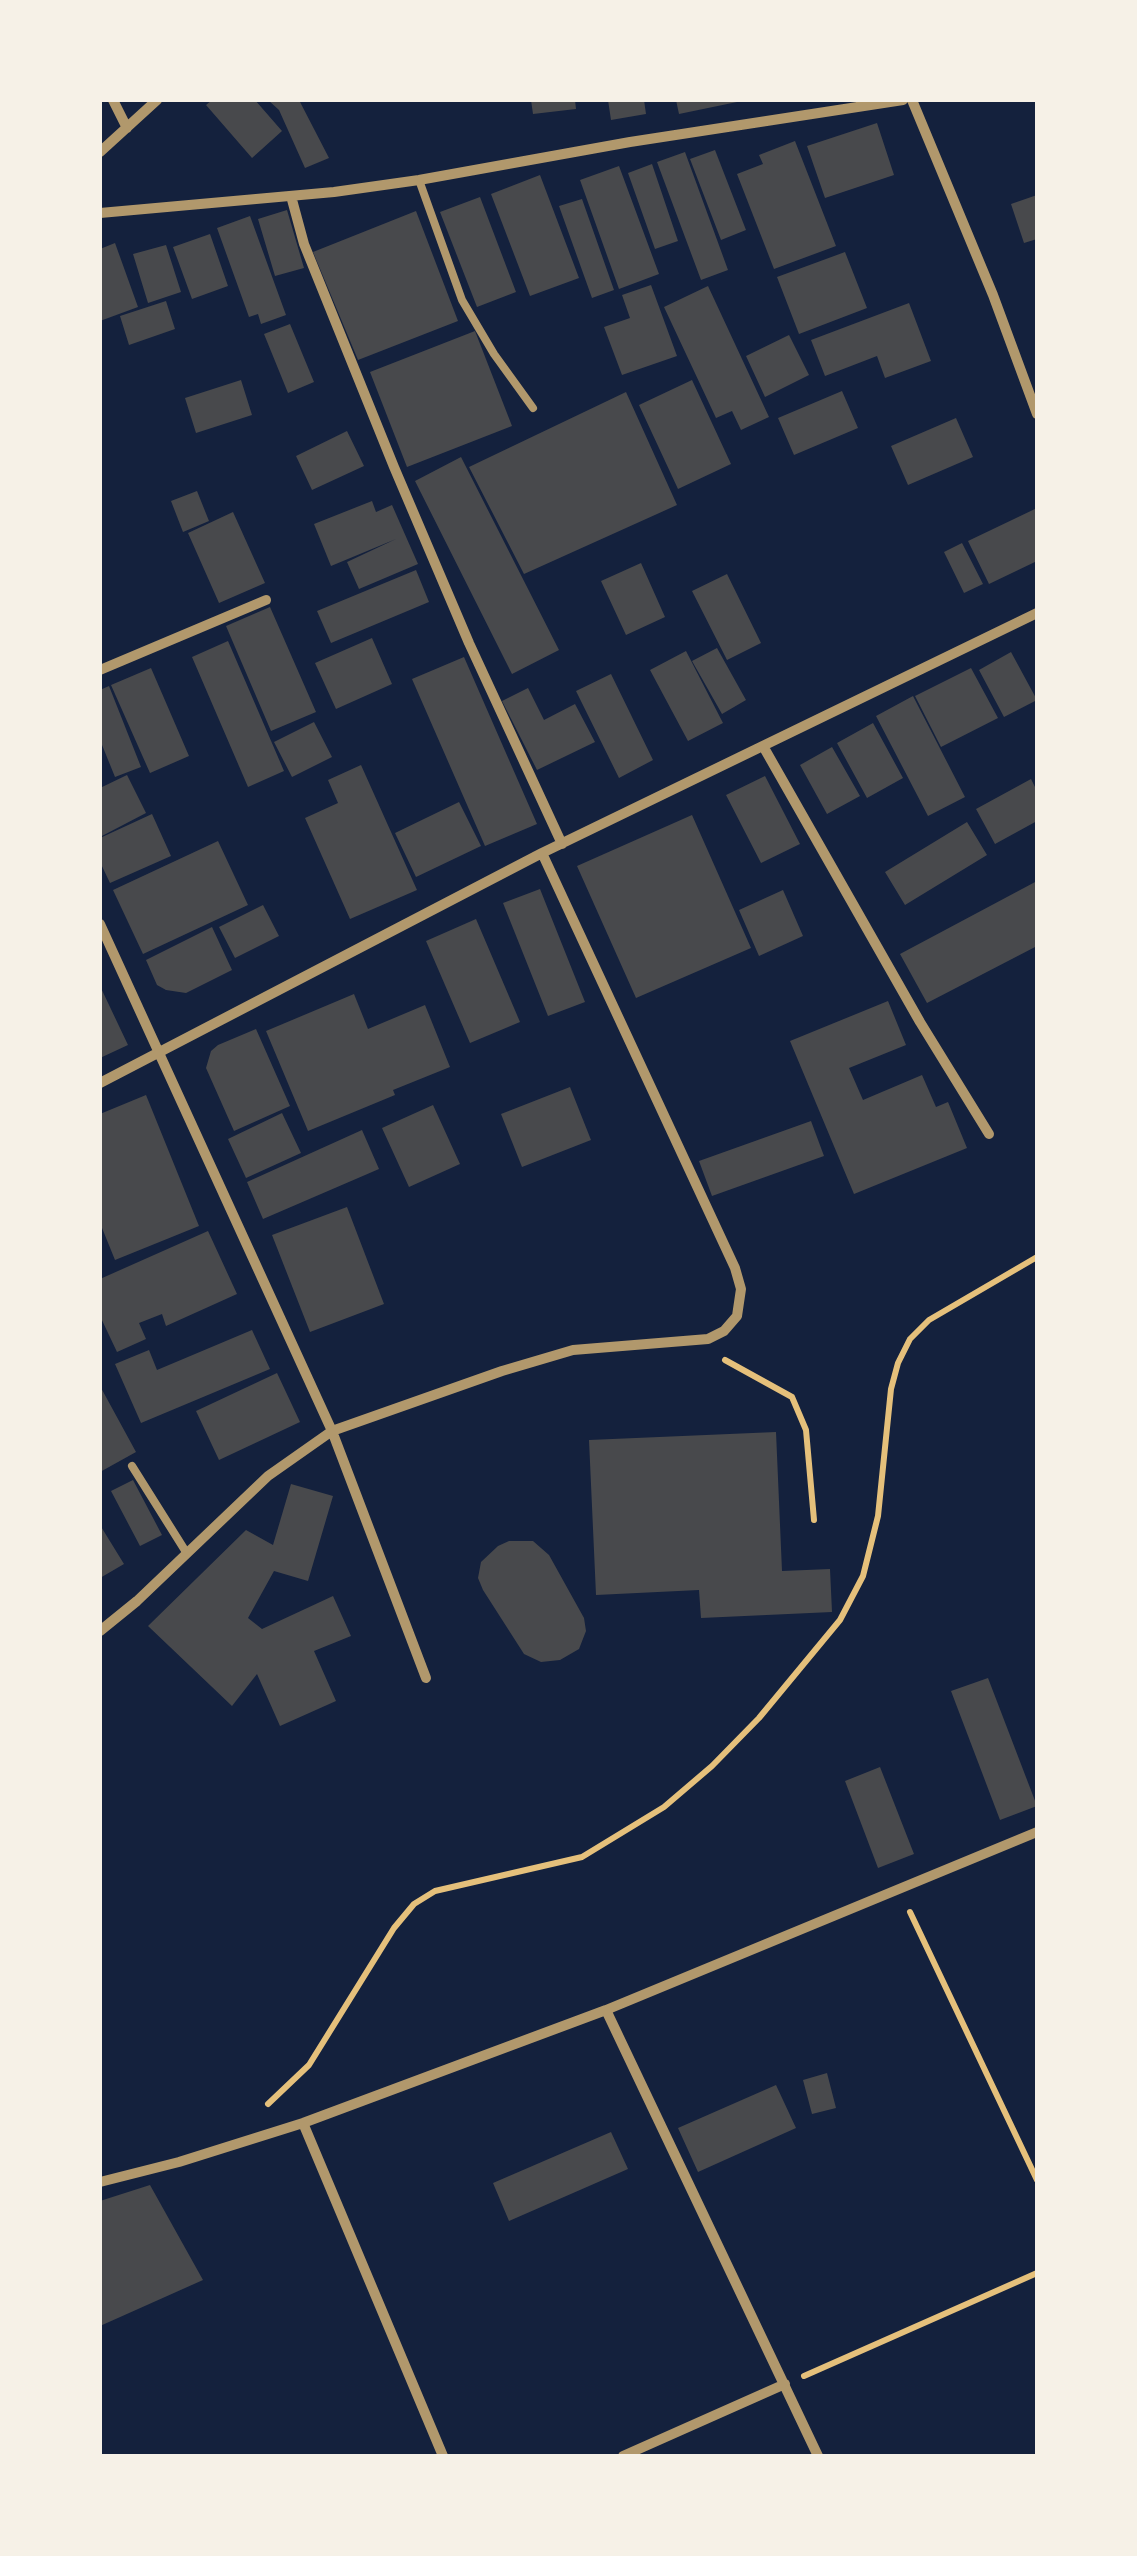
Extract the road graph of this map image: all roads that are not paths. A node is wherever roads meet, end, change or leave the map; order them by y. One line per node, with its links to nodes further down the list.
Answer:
1 (113, 100): 5 (street)
2 (157, 100): 5 (street)
3 (903, 100): 7 (street)
4 (912, 100): 11 (street)
5 (127, 128): 6 (street)
6 (100, 152)
7 (419, 180): 8 (street); 10 (lane)
8 (291, 196): 9 (street); 16 (street)
9 (100, 213)
10 (533, 408)
11 (1037, 414)
12 (266, 600): 14 (street)
13 (1037, 613): 15 (street)
14 (100, 670)
15 (764, 746): 16 (street); 21 (street)
16 (562, 844): 17 (street)
17 (542, 853): 19 (street); 22 (street)
18 (100, 924): 19 (street)
19 (159, 1052): 20 (street); 22 (street)
20 (100, 1083)
21 (989, 1134)
22 (332, 1432): 24 (street); 26 (street)
23 (132, 1466): 24 (lane)
24 (186, 1552): 25 (street)
25 (100, 1631)
26 (426, 1678)
27 (1037, 1832): 28 (street)
28 (606, 2010): 29 (street); 31 (street)
29 (304, 2123): 30 (street); 32 (street)
30 (100, 2182)
31 (785, 2384): 33 (street); 34 (street)
32 (443, 2456)
33 (624, 2456)
34 (818, 2456)

